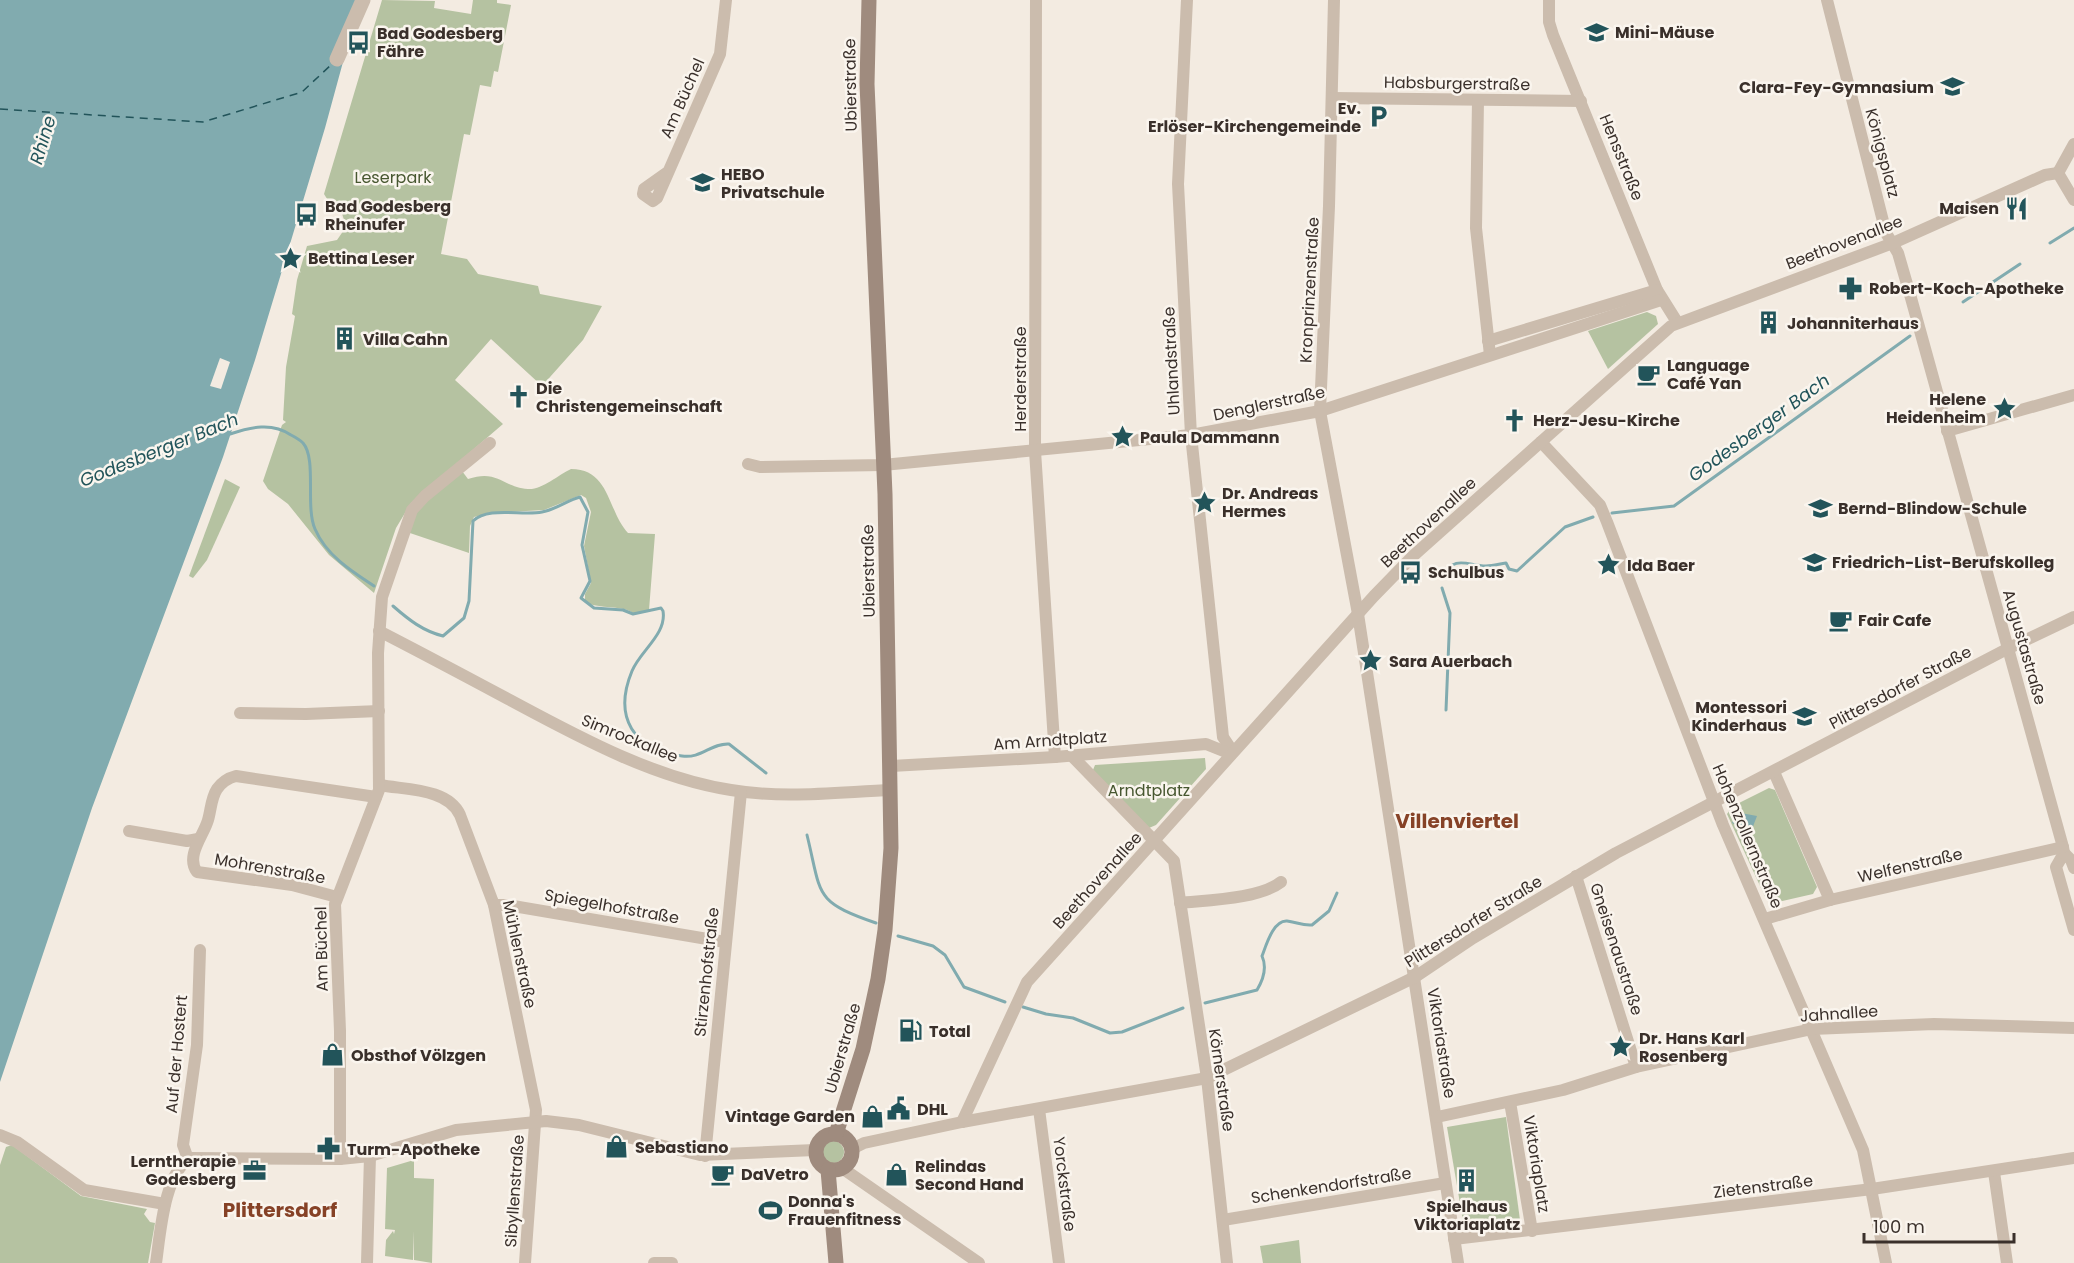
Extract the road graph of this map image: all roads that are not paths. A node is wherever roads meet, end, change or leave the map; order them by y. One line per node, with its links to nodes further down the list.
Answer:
1 (363, 0): 9 (street)
2 (726, 0): 14 (street, Am Büchel)
3 (868, 0): 33 (main road, Ubierstraße)
4 (1036, 0): 31 (street, Herderstraße)
5 (1187, 0): 28 (street, Uhlandstraße)
6 (1334, 0): 10 (street, Kronprinzenstraße)
7 (1549, 0): 12 (street, Hensstraße)
8 (1827, 0): 18 (street, Königsplatz)
9 (337, 59)
10 (1332, 98): 11 (street, Habsburgerstraße); 26 (street, Kronprinzenstraße)
11 (1478, 100): 12 (street, Habsburgerstraße); 23 (street)
12 (1581, 101): 19 (street, Hensstraße)
13 (2074, 144): 15 (street)
14 (668, 172)
15 (2058, 173): 16 (street); 18 (street, Beethovenallee)
16 (2070, 185): 17 (street)
17 (2074, 200)
18 (1893, 243): 21 (street, Beethovenallee); 27 (street, Augustastraße)
19 (1659, 295): 20 (street); 21 (street, Hensstraße); 22 (street, Denglerstraße)
20 (1567, 316): 22 (street); 23 (street)
21 (1677, 322): 29 (street, Beethovenallee)
22 (1572, 329): 24 (street, Denglerstraße)
23 (1488, 341): 24 (street)
24 (1490, 355): 26 (street, Denglerstraße)
25 (2074, 395): 27 (street)
26 (1320, 411): 28 (street, Denglerstraße); 34 (street, Kronprinzenstraße)
27 (1947, 431): 37 (street, Augustastraße)
28 (1191, 435): 31 (street, Denglerstraße); 40 (street, Uhlandstraße)
29 (1541, 442): 34 (street, Beethovenallee); 50 (street, Hohenzollernstraße)
30 (490, 443): 36 (street, Am Büchel)
31 (1035, 451): 33 (street, Denglerstraße); 44 (street, Herderstraße)
32 (748, 464): 33 (street, Denglerstraße)
33 (883, 465): 45 (main road, Ubierstraße)
34 (1358, 614): 42 (street, Beethovenallee); 66 (street, Viktoriastraße)
35 (2074, 617): 37 (street, Plittersdorfer Straße)
36 (379, 630): 38 (street, Am Büchel); 49 (street, Simrockallee)
37 (2007, 649): 46 (street, Plittersdorfer Straße); 54 (street, Augustastraße)
38 (379, 711): 39 (street); 48 (street, Am Büchel)
39 (240, 713)
40 (1223, 737): 41 (street); 42 (street, Uhlandstraße)
41 (1212, 745): 42 (street, Am Arndtplatz); 43 (street, Am Arndtplatz)
42 (1232, 753): 53 (street, Beethovenallee)
43 (1071, 755): 44 (street, Am Arndtplatz); 53 (street)
44 (1055, 757): 45 (street, Am Arndtplatz)
45 (891, 766): 47 (main road, Ubierstraße)
46 (1774, 772): 50 (street, Plittersdorfer Straße); 59 (street)
47 (891, 790): 49 (street, Simrockallee); 76 (main road, Ubierstraße)
48 (378, 791): 52 (street); 58 (street, Am Büchel); 61 (street, Mühlenstraße)
49 (741, 792): 64 (street, Stirzenhofstraße)
50 (1713, 801): 56 (street, Plittersdorfer Straße); 62 (street, Hohenzollernstraße)
51 (129, 831): 52 (street)
52 (198, 839): 58 (street, Mohrenstraße)
53 (1153, 842): 60 (street, Körnerstraße); 75 (street, Beethovenallee)
54 (2063, 850): 55 (street, Augustastraße); 59 (street, Welfenstraße); 63 (street, Augustastraße)
55 (2074, 868)
56 (1576, 876): 66 (street, Plittersdorfer Straße); 69 (street, Gneisenaustraße)
57 (1281, 882): 60 (street)
58 (337, 897): 84 (street, Am Büchel)
59 (1830, 900): 62 (street, Welfenstraße)
60 (1180, 903): 70 (street, Körnerstraße)
61 (494, 906): 64 (street, Spiegelhofstraße); 74 (street, Mühlenstraße)
62 (1765, 919): 68 (street, Hohenzollernstraße)
63 (2074, 930)
64 (725, 942): 81 (street, Stirzenhofstraße)
65 (200, 950): 83 (street, Auf der Hostert)
66 (1415, 977): 70 (street, Plittersdorfer Straße); 73 (street, Viktoriastraße)
67 (2074, 1028): 68 (street, Jahnallee)
68 (1812, 1029): 69 (street, Jahnallee); 88 (street, Hohenzollernstraße)
69 (1636, 1066): 71 (street, Jahnallee)
70 (1207, 1078): 72 (street, Plittersdorfer Straße); 90 (street, Körnerstraße)
71 (1510, 1102): 73 (street, Jahnallee); 91 (street, Viktoriaplatz)
72 (1039, 1109): 75 (street, Plittersdorfer Straße); 100 (street, Yorckstraße)
73 (1437, 1117): 87 (street, Viktoriastraße)
74 (535, 1121): 80 (street); 81 (street); 95 (street, Sibyllenstraße)
75 (962, 1122): 78 (street, Plittersdorfer Straße)
76 (836, 1134): 78 (main road); 79 (main road)
77 (0, 1135): 89 (street)
78 (852, 1149): 85 (main road)
79 (815, 1150): 81 (street); 85 (main road)
80 (370, 1155): 84 (street); 94 (street)
81 (705, 1155)
82 (2074, 1158): 86 (street, Zietenstraße)
83 (188, 1159): 84 (street); 89 (street)
84 (340, 1159)
85 (835, 1169): 98 (main road); 99 (street)
86 (1994, 1172): 88 (street, Zietenstraße); 104 (street)
87 (1445, 1183): 90 (street, Schenkendorfstraße); 92 (street, Viktoriastraße)
88 (1872, 1189): 91 (street, Zietenstraße); 103 (street, Hohenzollernstraße)
89 (165, 1204): 93 (street)
90 (1222, 1220): 101 (street, Körnerstraße)
91 (1532, 1231): 92 (street, Zietenstraße)
92 (1454, 1239): 102 (street, Viktoriastraße)
93 (156, 1263)
94 (367, 1263)
95 (525, 1263)
96 (654, 1263): 97 (street)
97 (672, 1263)
98 (836, 1263)
99 (979, 1263)
100 (1059, 1263)
101 (1227, 1263)
102 (1458, 1263)
103 (1886, 1263)
104 (2007, 1263)

